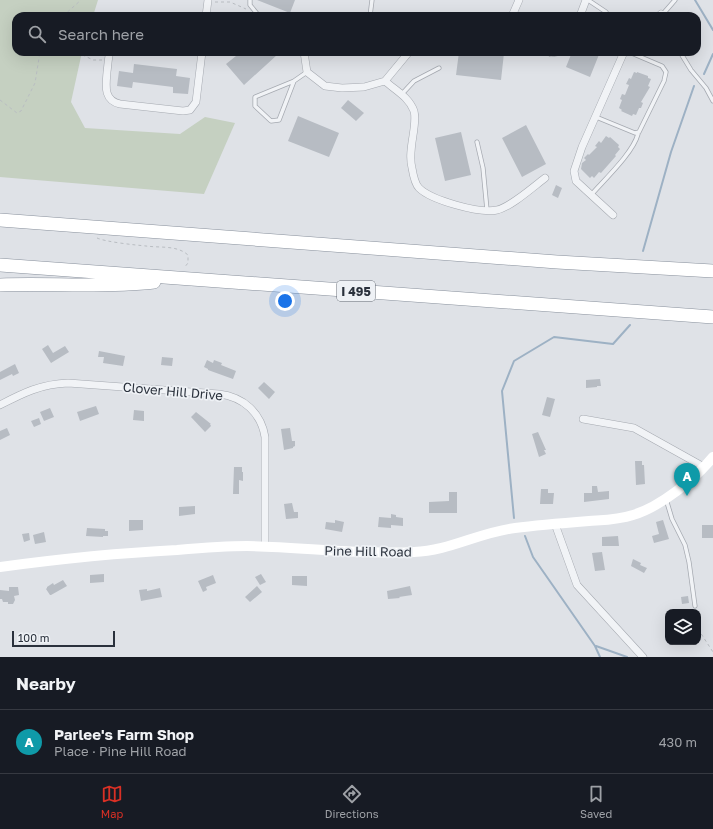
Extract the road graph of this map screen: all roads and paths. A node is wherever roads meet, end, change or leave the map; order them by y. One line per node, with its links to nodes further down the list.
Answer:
1 (81, 0): 8 (path)
2 (250, 0): 11 (lane)
3 (372, 0): 12 (lane)
4 (519, 0): 13 (street)
5 (587, 0): 14 (street); 15 (lane)
6 (675, 0): 16 (lane)
7 (208, 1): 9 (street); 10 (path)
8 (68, 12)
9 (207, 12)
10 (252, 12)
11 (256, 12)
12 (370, 12)
13 (514, 12)
14 (582, 12)
15 (606, 12)
16 (664, 12)
17 (39, 56): 32 (path)
18 (85, 56): 26 (path)
19 (109, 56): 26 (street)
20 (202, 56): 26 (street)
21 (304, 56): 28 (street)
22 (406, 56): 30 (street)
23 (622, 56): 34 (street)
24 (638, 56): 35 (lane)
25 (682, 56): 33 (lane)
26 (108, 60)
27 (439, 68): 31 (lane)
28 (307, 72): 29 (lane); 30 (street)
29 (294, 81): 29 (lane)
30 (385, 81): 31 (street)
31 (402, 95): 39 (street)
32 (0, 100)
33 (713, 101)
34 (596, 117): 35 (lane); 38 (street)
35 (638, 134): 38 (lane)
36 (476, 142): 39 (lane)
37 (545, 178): 39 (street)
38 (591, 195): 41 (street)
39 (487, 210)
40 (0, 211): 43 (highway)
41 (613, 215)
42 (0, 220): 43 (highway)
43 (152, 231): 46 (highway)
44 (92, 236): 47 (path)
45 (0, 265): 47 (highway, I 495)
46 (713, 272)
47 (170, 277): 48 (highway, I 495)
48 (190, 278): 49 (highway); 50 (highway, I 495)
49 (0, 285)
50 (713, 317)
51 (0, 405): 57 (street, Clover Hill Drive)
52 (583, 419): 54 (street)
53 (713, 457): 54 (street, Pine Hill Road)
54 (704, 467): 55 (street, Pine Hill Road)
55 (666, 498): 56 (street, Pine Hill Road); 59 (lane)
56 (555, 524): 57 (street, Pine Hill Road); 62 (street)
57 (265, 547): 58 (street, Pine Hill Road)
58 (0, 566)
59 (695, 606)
60 (701, 633): 61 (path)
61 (713, 652)
62 (643, 657)

